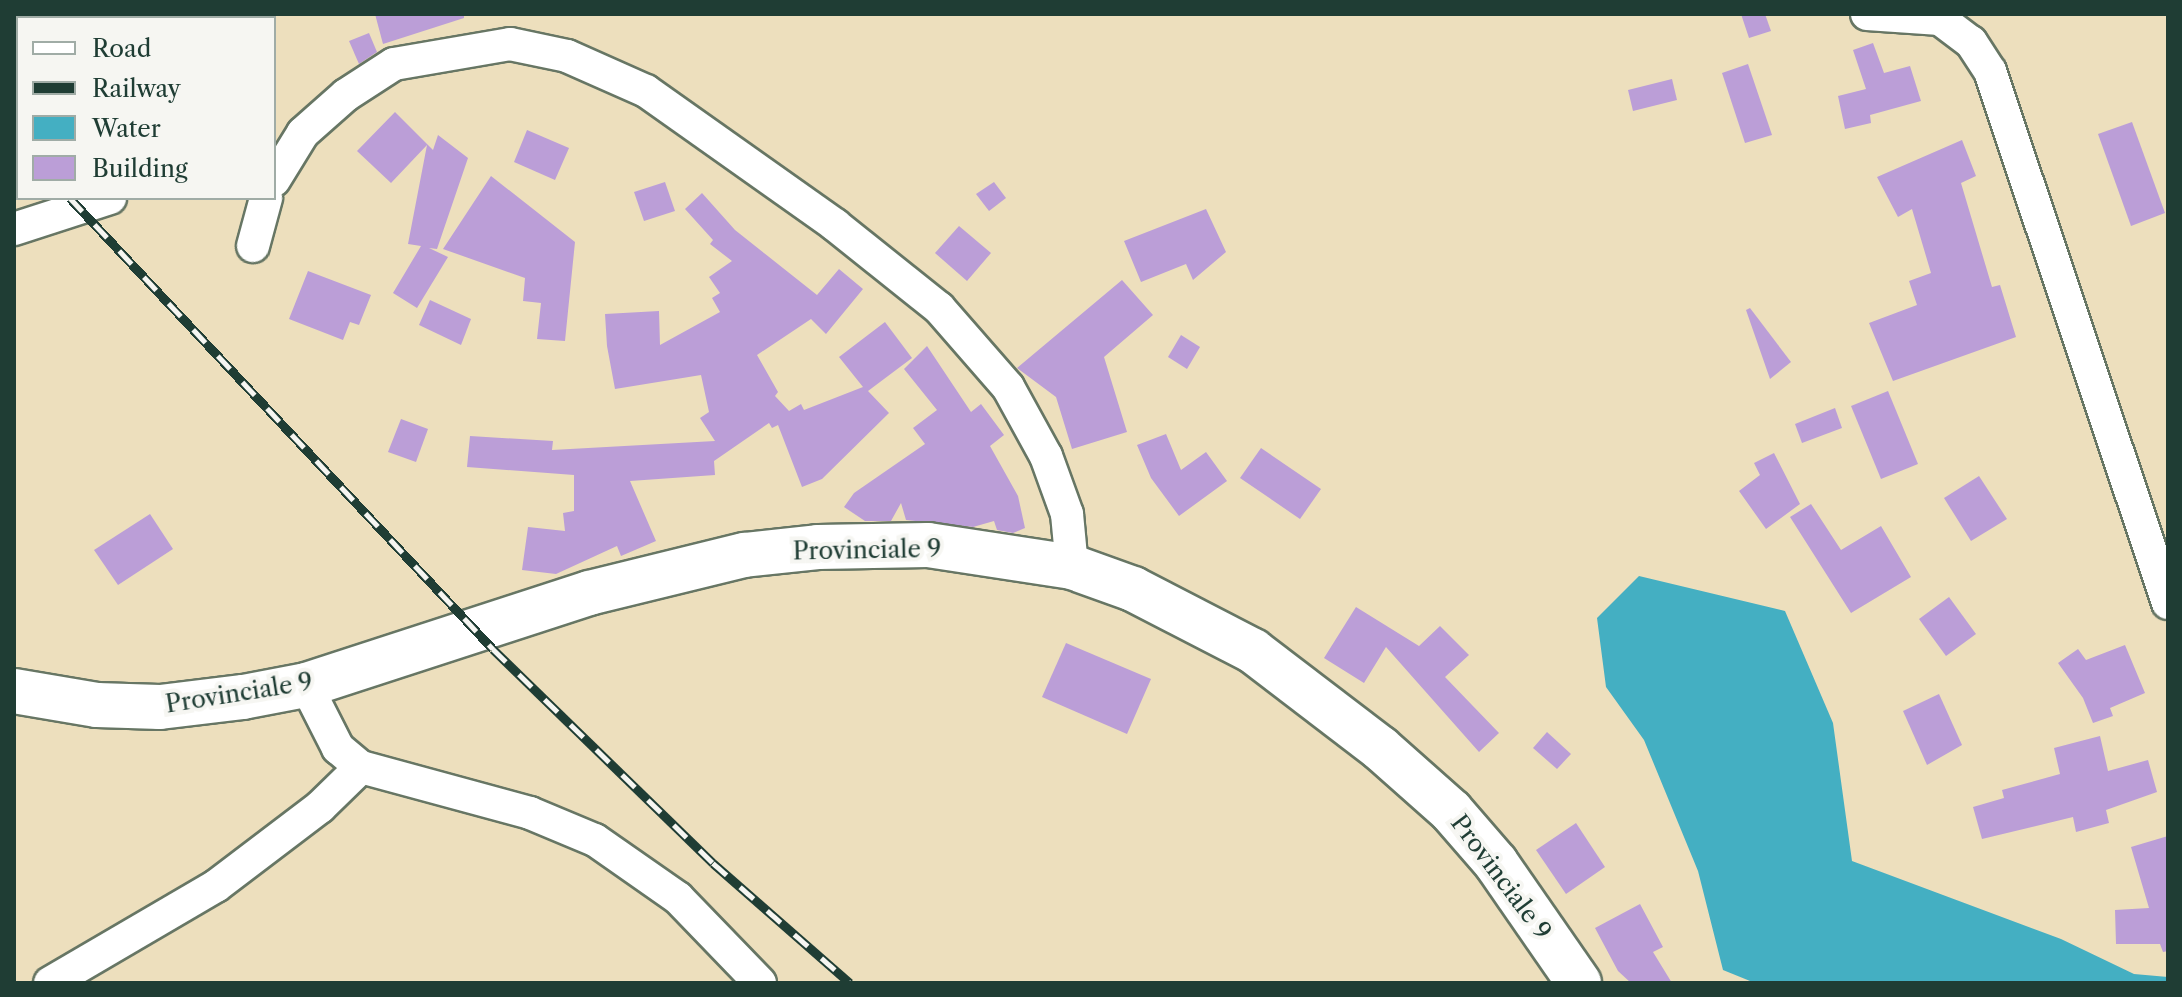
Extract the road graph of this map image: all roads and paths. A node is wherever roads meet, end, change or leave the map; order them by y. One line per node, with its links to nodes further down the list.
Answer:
1 (1867, 14): 9 (street)
2 (289, 138): 3 (street); 8 (street)
3 (276, 174)
4 (104, 200): 6 (street)
5 (265, 200): 7 (street)
6 (14, 229)
7 (253, 246)
8 (1072, 567): 10 (main road, Provinciale 9); 15 (main road, Provinciale 9)
9 (2168, 603)
10 (306, 685): 11 (main road, Provinciale 9); 12 (street)
11 (14, 691)
12 (361, 767): 13 (street); 14 (street)
13 (50, 983)
14 (760, 983)
15 (1579, 983)

